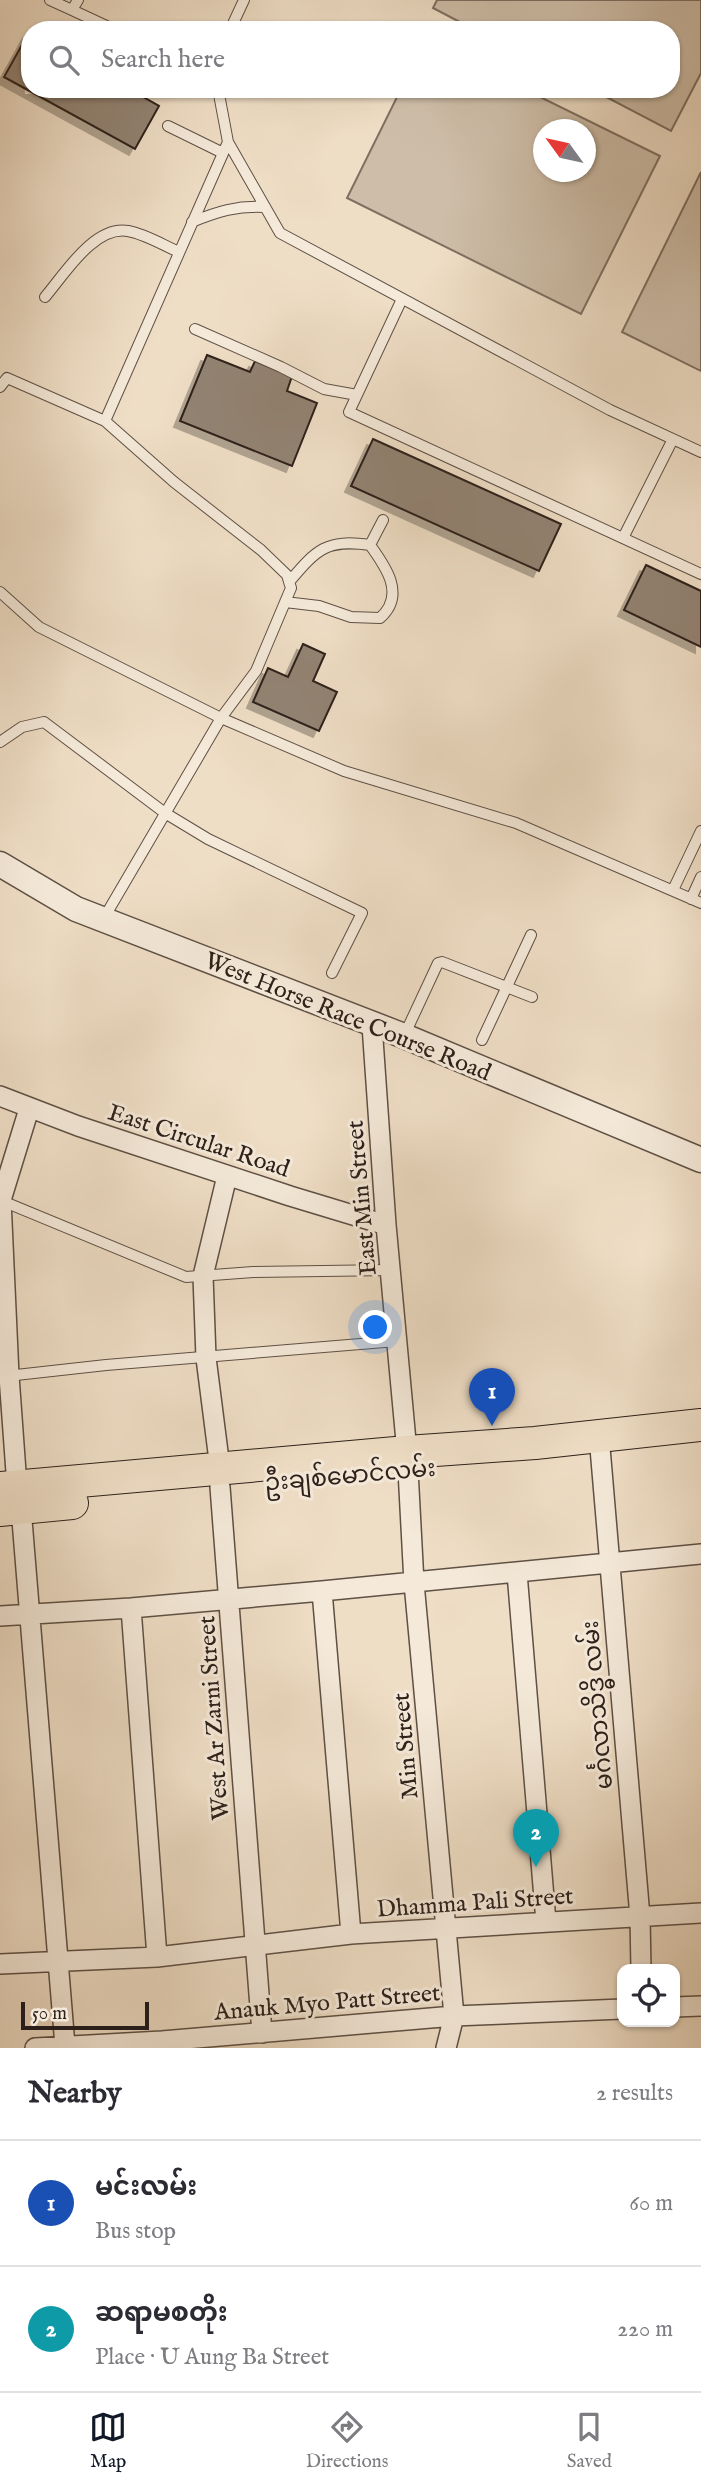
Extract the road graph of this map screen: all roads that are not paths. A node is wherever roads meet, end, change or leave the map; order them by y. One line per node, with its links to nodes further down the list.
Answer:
1 (50, 0): 4 (lane)
2 (78, 0): 4 (lane)
3 (244, 0): 6 (lane)
4 (72, 10): 5 (lane)
5 (96, 21)
6 (234, 21)
7 (220, 98): 9 (lane)
8 (168, 126): 10 (lane)
9 (228, 142): 10 (lane); 11 (lane)
10 (223, 153): 12 (lane)
11 (265, 207): 12 (lane); 15 (lane)
12 (192, 222): 13 (lane)
13 (179, 252): 14 (lane); 20 (lane)
14 (45, 297)
15 (402, 299): 19 (lane); 21 (lane)
16 (195, 329): 19 (lane)
17 (3, 376): 18 (lane); 20 (lane)
18 (0, 387)
19 (357, 395): 24 (lane)
20 (105, 421): 27 (lane)
21 (673, 439): 22 (lane); 24 (lane)
22 (701, 452)
23 (383, 520): 25 (lane)
24 (623, 538): 26 (lane)
25 (370, 545): 27 (lane); 29 (lane)
26 (701, 574)
27 (289, 582): 29 (lane)
28 (0, 593): 30 (lane)
29 (285, 602): 30 (lane)
30 (222, 718): 32 (lane); 36 (lane)
31 (0, 743): 32 (lane)
32 (165, 813): 38 (lane); 40 (lane)
33 (701, 831): 36 (lane)
34 (0, 864): 38 (street, West Horse Race Course Road)
35 (701, 877): 37 (lane)
36 (673, 890): 37 (lane)
37 (696, 901)
38 (103, 918): 43 (street, West Horse Race Course Road)
39 (531, 935): 41 (lane)
40 (332, 973)
41 (507, 986): 42 (lane); 44 (lane); 45 (lane)
42 (532, 997)
43 (372, 1025): 44 (street, West Horse Race Course Road); 51 (street, East Min Street)
44 (404, 1036): 48 (street, West Horse Race Course Road)
45 (482, 1040)
46 (0, 1096): 47 (street, East Circular Road)
47 (29, 1109): 49 (street, East Circular Road); 50 (street)
48 (701, 1160)
49 (228, 1176): 51 (street, East Circular Road); 53 (street, West Ar Zarni Street)
50 (0, 1200): 53 (lane); 56 (street)
51 (386, 1225): 52 (street, East Min Street)
52 (391, 1270): 53 (lane); 54 (street, East Min Street)
53 (203, 1276): 55 (street, West Ar Zarni Street)
54 (397, 1340): 55 (lane); 60 (street, East Min Street)
55 (206, 1357): 56 (lane); 61 (street, West Ar Zarni Street)
56 (4, 1376): 62 (street)
57 (701, 1425): 58 (main road)
58 (600, 1445): 59 (main road, ဦးချစ်မောင်လမ်း); 60 (main road, ဦးချစ်မောင်လမ်း); 64 (street, မင်္ဂလာသိဒ္ဓိ လမ်း)
59 (701, 1446)
60 (408, 1461): 61 (main road, ဦးချစ်မောင်လမ်း); 66 (street, Min Street)
61 (220, 1477): 62 (main road, ဦးချစ်မောင်လမ်း); 68 (street, West Ar Zarni Street)
62 (9, 1498): 70 (street)
63 (701, 1554): 64 (street)
64 (610, 1564): 65 (street); 73 (street, မင်္ဂလာသိဒ္ဓိ လမ်း)
65 (517, 1573): 66 (street); 74 (street)
66 (414, 1583): 67 (street); 75 (street, Min Street)
67 (322, 1591): 68 (street); 76 (street)
68 (229, 1599): 69 (street); 77 (street, West Ar Zarni Street)
69 (131, 1608): 70 (street); 78 (street)
70 (28, 1614): 71 (street); 79 (street)
71 (0, 1616)
72 (701, 1913): 73 (street, Dhamma Pali Street)
73 (640, 1916): 74 (street, Dhamma Pali Street); 81 (street, မင်္ဂလာသိဒ္ဓိ လမ်း)
74 (546, 1922): 75 (street, Dhamma Pali Street)
75 (447, 1927): 76 (street, Dhamma Pali Street); 85 (street, Min Street)
76 (351, 1934): 77 (street, Dhamma Pali Street)
77 (253, 1945): 78 (street, Dhamma Pali Street); 86 (street, West Ar Zarni Street)
78 (157, 1957): 79 (street, Dhamma Pali Street)
79 (59, 1963): 80 (street, Dhamma Pali Street); 88 (street)
80 (0, 1964)
81 (641, 1964)
82 (701, 2006): 83 (street)
83 (680, 2007)
84 (617, 2009): 85 (street, Anauk Myo Patt Street)
85 (454, 2016): 86 (street, Anauk Myo Patt Street); 90 (street, Min Street)
86 (261, 2033): 87 (street, Anauk Myo Patt Street)
87 (161, 2044): 88 (street, Anauk Myo Patt Street)
88 (65, 2046): 89 (street, Anauk Myo Patt Street)
89 (35, 2048)
90 (446, 2048)

